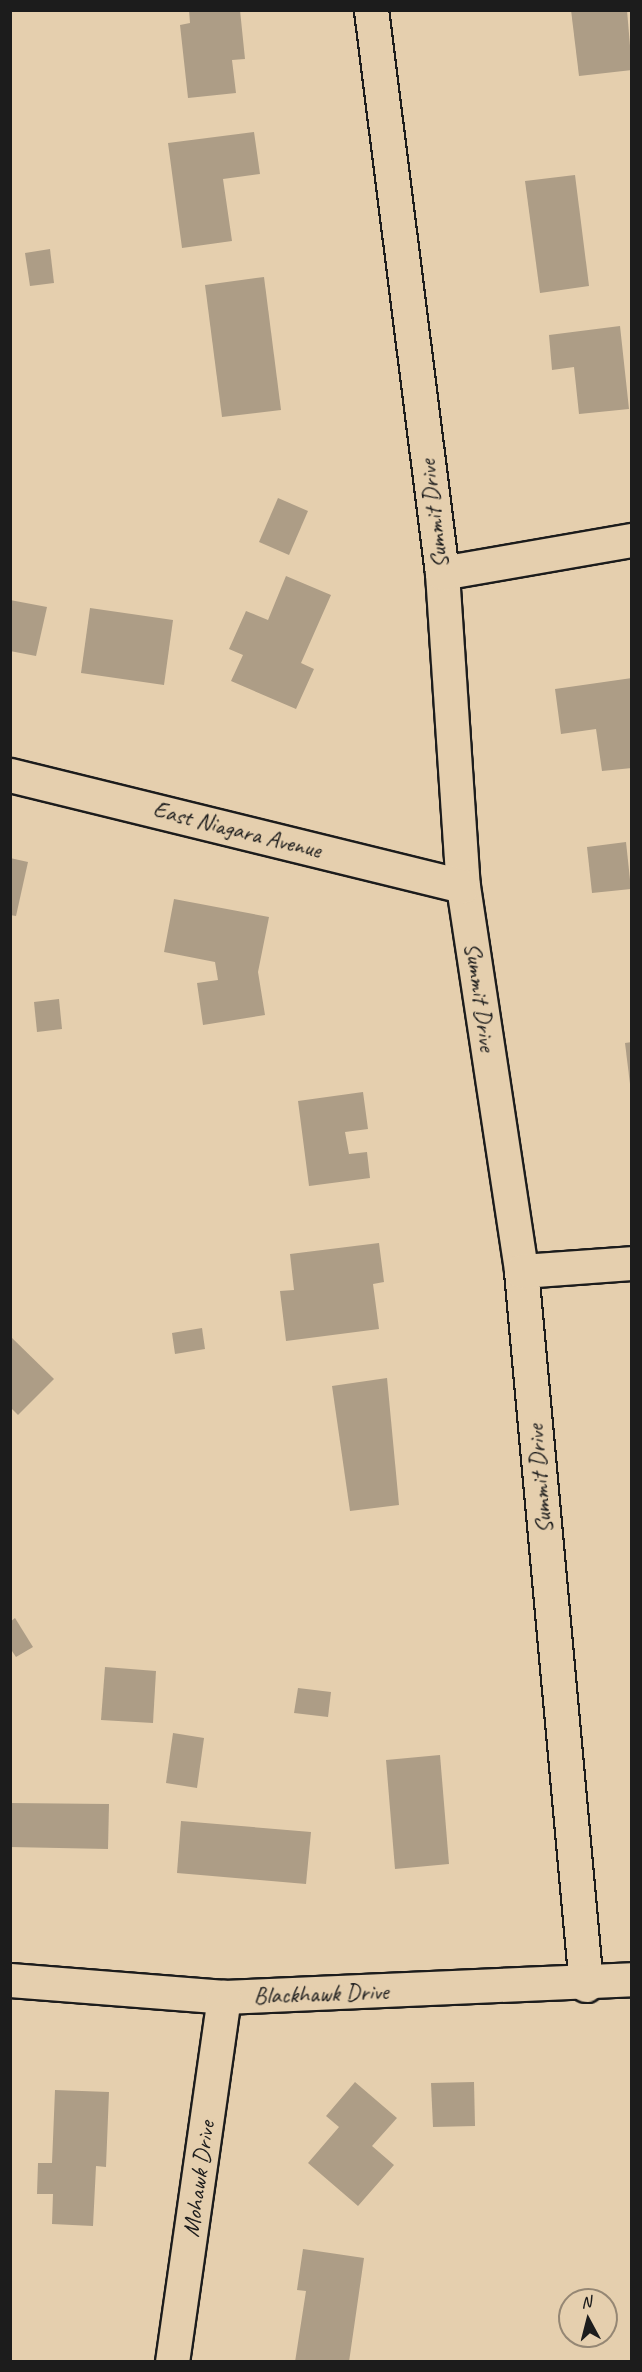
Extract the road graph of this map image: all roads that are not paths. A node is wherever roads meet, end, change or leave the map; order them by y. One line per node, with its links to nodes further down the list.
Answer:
1 (371, 10): 3 (street, Summit Drive)
2 (632, 540): 3 (street)
3 (442, 573): 5 (street, Summit Drive)
4 (10, 775): 5 (street, East Niagara Avenue)
5 (464, 886): 7 (street, Summit Drive)
6 (632, 1263): 7 (street)
7 (521, 1271): 10 (street, Summit Drive)
8 (632, 1979): 10 (street, Blackhawk Drive)
9 (10, 1980): 11 (street, Blackhawk Drive)
10 (586, 1984): 11 (street, Blackhawk Drive)
11 (224, 1997): 12 (street, Mohawk Drive)
12 (172, 2361)

